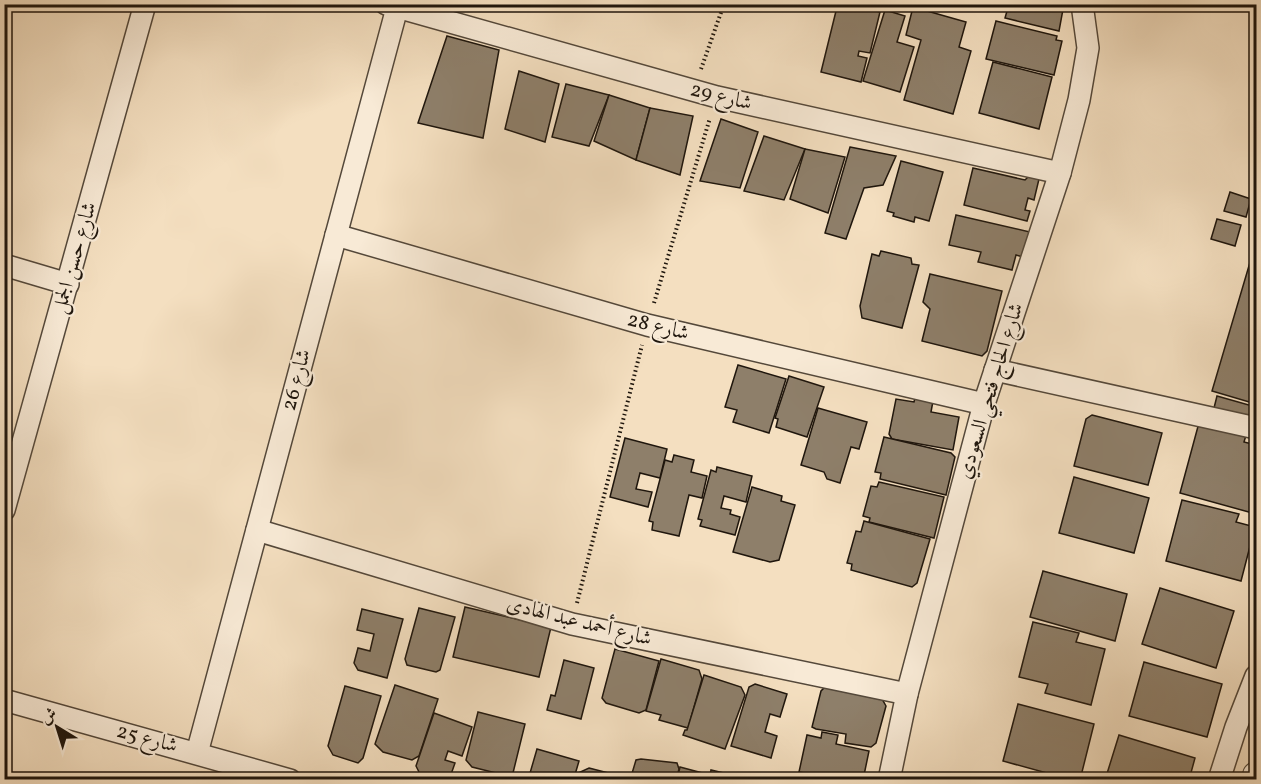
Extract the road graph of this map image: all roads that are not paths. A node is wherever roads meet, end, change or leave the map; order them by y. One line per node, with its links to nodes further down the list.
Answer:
1 (145, 4): 7 (street, شارع حسن الجمل)
2 (1082, 4): 4 (street, شارع الحاج فتحي السعودي)
3 (392, 6): 4 (street, شارع 29); 5 (street, شارع 26)
4 (1060, 173): 8 (street, شارع الحاج فتحي السعودي)
5 (336, 235): 9 (street, شارع 28); 12 (street, شارع 26)
6 (4, 265): 7 (street)
7 (68, 284): 11 (street, شارع حسن الجمل)
8 (995, 370): 9 (street, شارع الحاج فتحي السعودي); 10 (street)
9 (984, 404): 14 (street, شارع الحاج فتحي السعودي)
10 (1257, 428)
11 (6, 502)
12 (257, 530): 14 (street, شارع أحمد عبد الهادى); 16 (street, شارع 26)
13 (1257, 676): 20 (street)
14 (907, 694): 19 (street, شارع الحاج فتحي السعودي)
15 (4, 700): 16 (street, شارع 25)
16 (197, 753): 18 (street, شارع 25)
17 (1257, 775): 21 (street)
18 (290, 780)
19 (889, 780)
20 (1219, 780)
21 (1255, 780)

